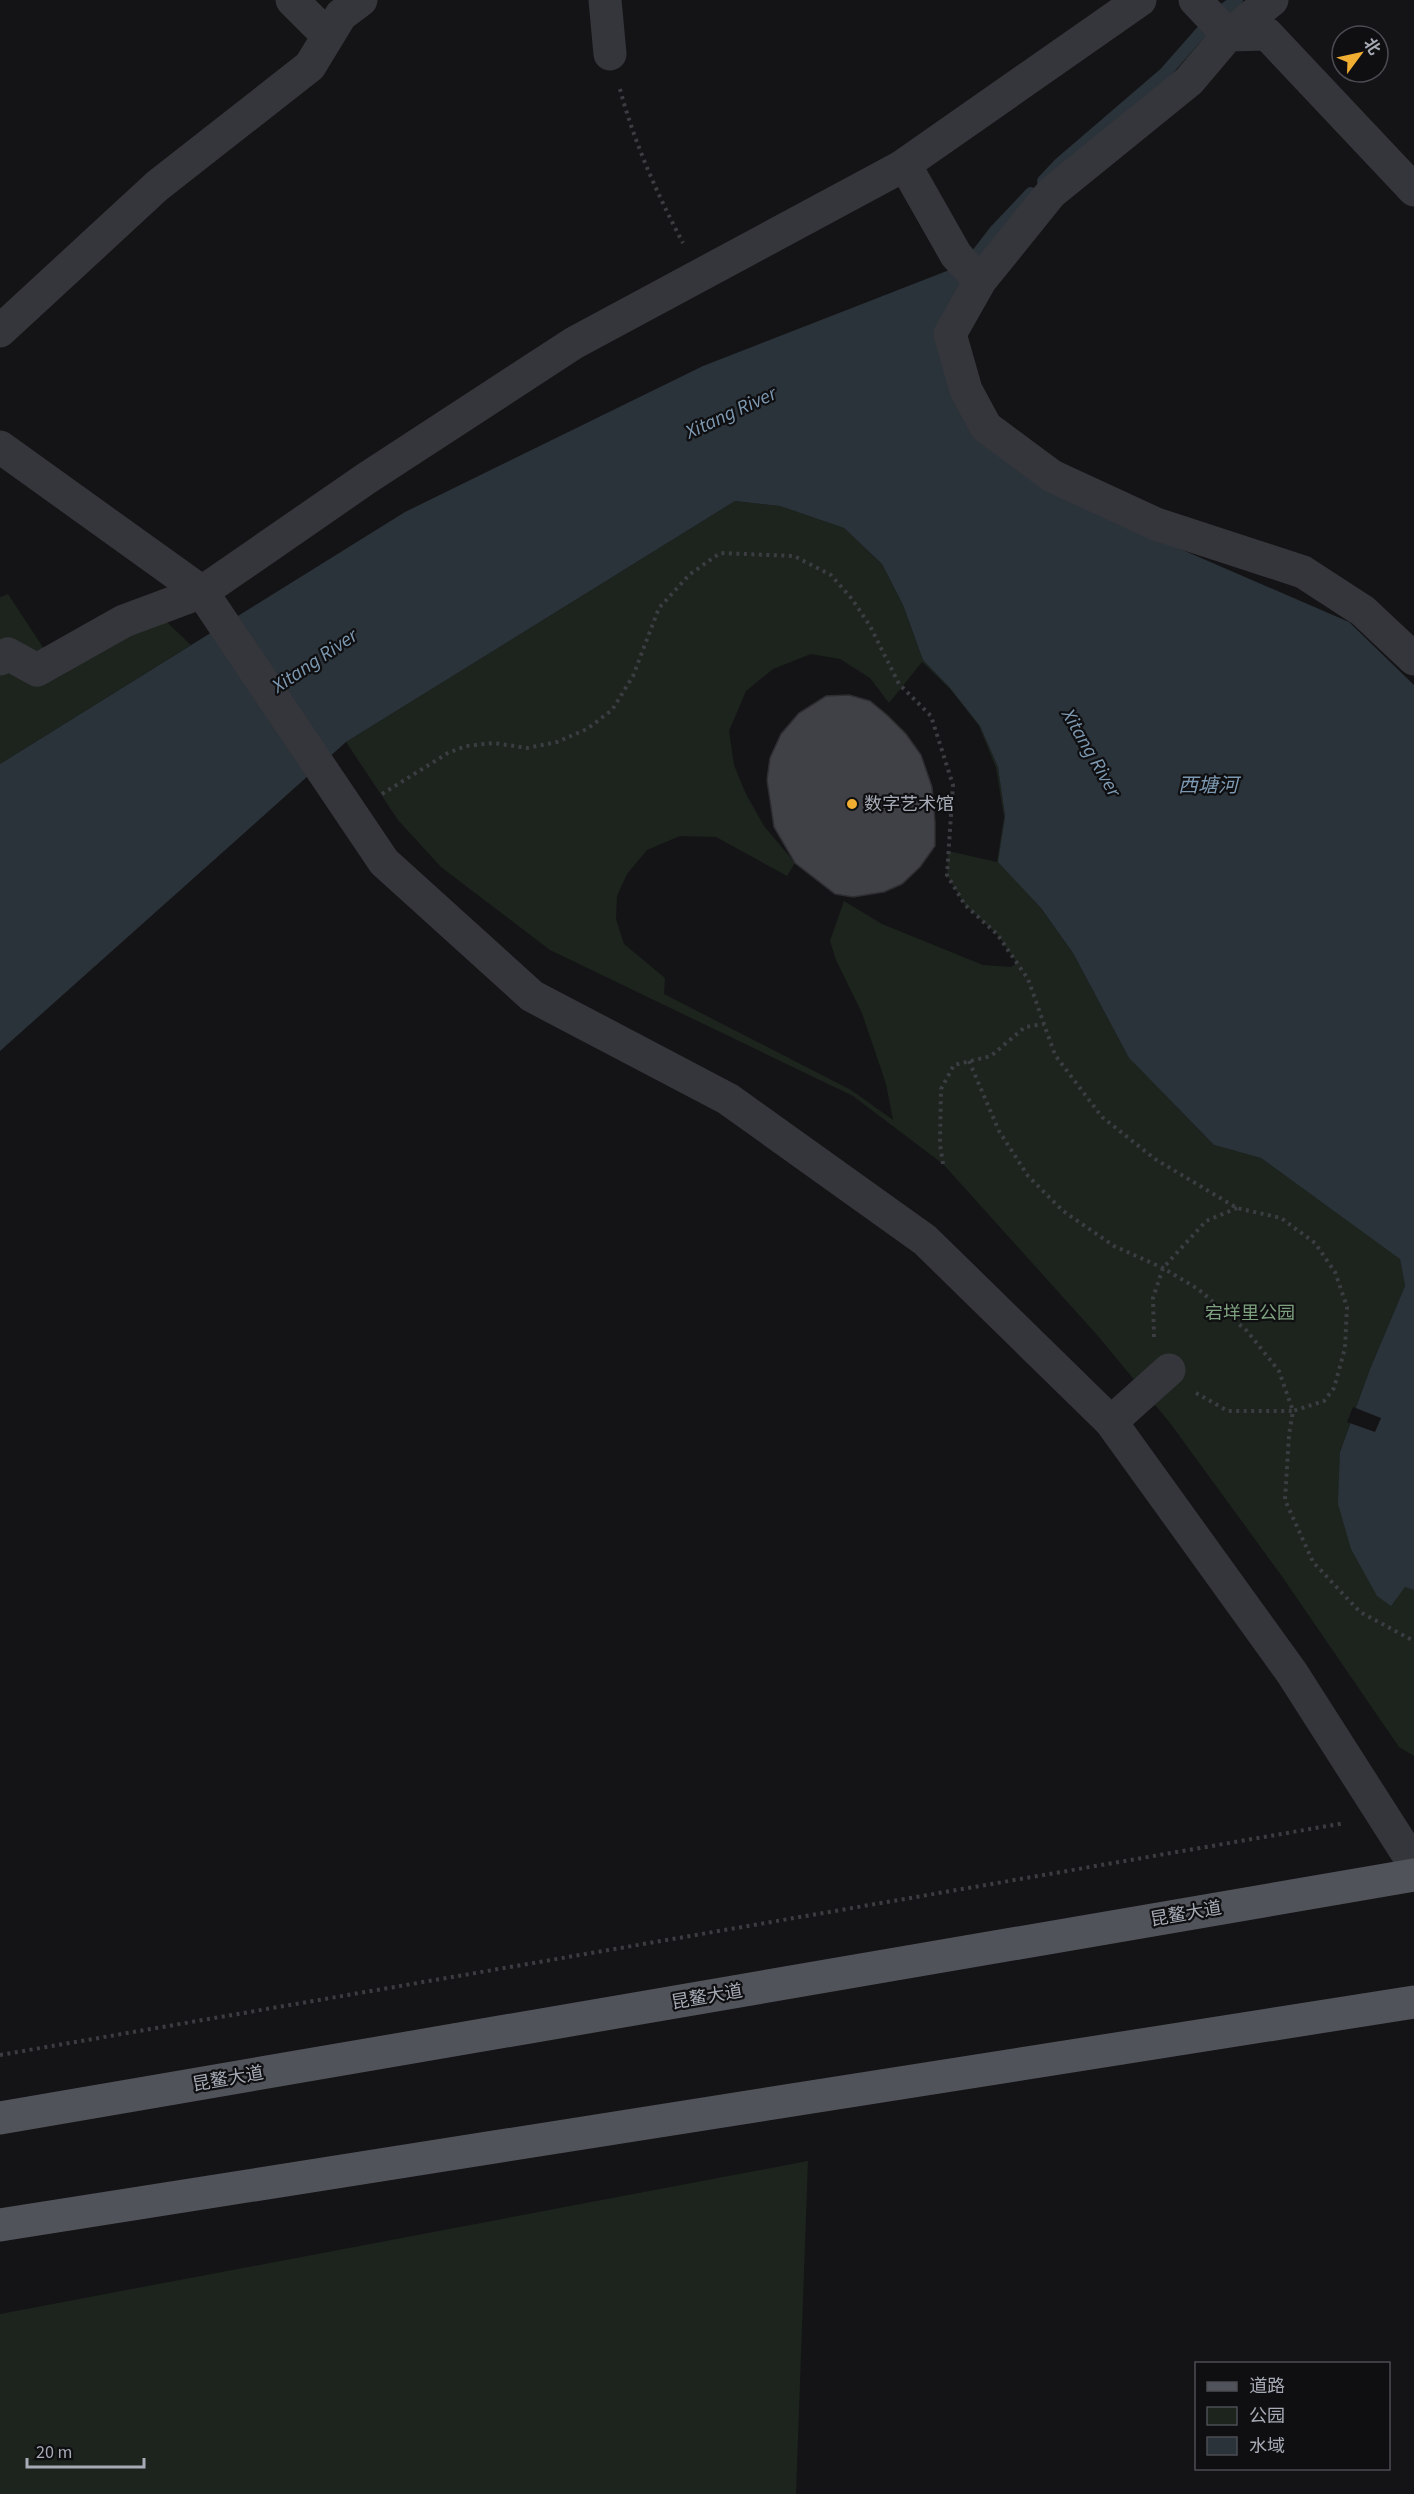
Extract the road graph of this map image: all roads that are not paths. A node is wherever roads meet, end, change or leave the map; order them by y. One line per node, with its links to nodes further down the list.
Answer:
1 (292, 0): 8 (street)
2 (361, 0): 8 (street)
3 (605, 0): 9 (street)
4 (1140, 0): 10 (street)
5 (1272, 0): 7 (street)
6 (1198, 4): 7 (street)
7 (1228, 35): 11 (street); 12 (street)
8 (328, 36): 13 (street)
9 (610, 54)
10 (905, 165): 12 (street); 15 (street)
11 (1414, 190)
12 (980, 281): 17 (street)
13 (0, 331)
14 (0, 447): 15 (street)
15 (202, 592): 16 (street); 19 (street)
16 (0, 659)
17 (1414, 659)
18 (1169, 1370): 19 (street)
19 (1111, 1422): 20 (street)
20 (1414, 1864)
21 (1414, 1875): 23 (main road, 昆鳌大道)
22 (1414, 2002): 24 (main road)
23 (0, 2118)
24 (0, 2225)

